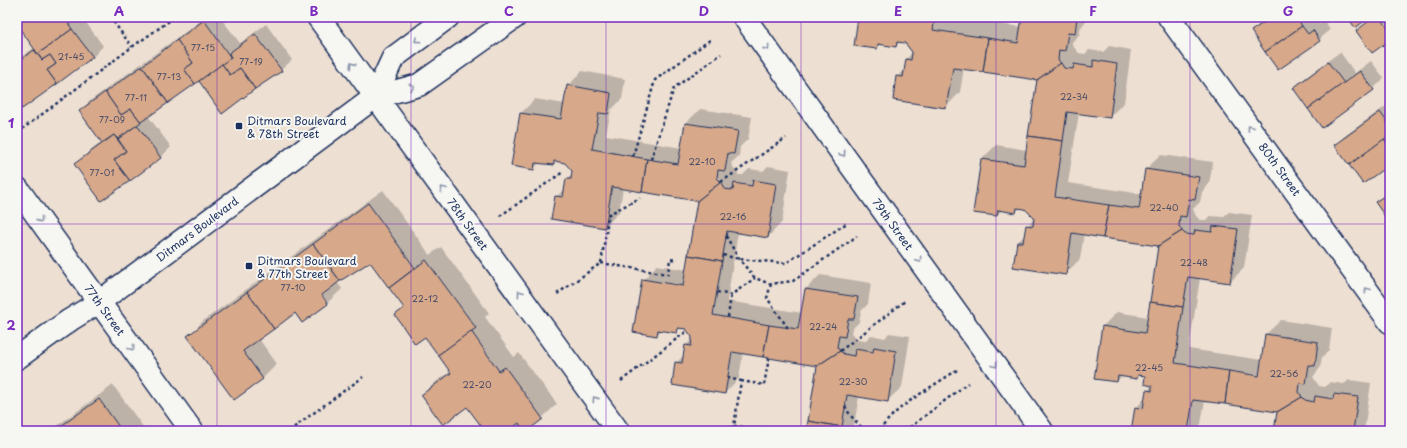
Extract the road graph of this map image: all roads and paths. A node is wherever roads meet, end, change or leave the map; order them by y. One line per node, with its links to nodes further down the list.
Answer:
1 (110, 17): 9 (path)
2 (175, 17): 9 (path)
3 (318, 17): 11 (street, 78th Street, one-way to 3)
4 (448, 17): 11 (street, Ditmars Boulevard, one-way to 11)
5 (515, 17): 11 (street, Ditmars Boulevard, one-way to 5)
6 (744, 17): 58 (street, 79th Street, one-way to 58)
7 (1169, 17): 36 (street, 80th Street, one-way to 7)
8 (710, 40): 14 (path)
9 (132, 47): 12 (path)
10 (722, 54): 15 (path)
11 (375, 97): 34 (street, Ditmars Boulevard); 52 (street, 78th Street, one-way to 11)
12 (17, 134)
13 (786, 138): 17 (path)
14 (633, 156)
15 (651, 159)
16 (563, 172): 20 (path)
17 (721, 182)
18 (17, 188): 34 (street, 77th Street, one-way to 34)
19 (640, 198): 27 (path)
20 (500, 216)
21 (847, 223): 25 (path)
22 (726, 236): 25 (path)
23 (857, 236): 29 (path)
24 (722, 255): 25 (path)
25 (739, 259): 28 (path)
26 (677, 260): 27 (path)
27 (601, 263): 31 (path)
28 (755, 278): 29 (path); 32 (path)
29 (771, 283): 37 (path)
30 (717, 292): 32 (path)
31 (557, 294)
32 (731, 294): 35 (path)
33 (905, 301): 39 (path)
34 (99, 302): 40 (street, Ditmars Boulevard); 50 (street, 77th Street, one-way to 50)
35 (728, 317)
36 (1390, 322)
37 (788, 328)
38 (687, 331): 45 (path)
39 (840, 351)
40 (17, 358)
41 (769, 358): 46 (path)
42 (957, 370): 56 (path)
43 (363, 377): 51 (path)
44 (728, 378): 46 (path)
45 (621, 381)
46 (741, 381): 49 (path)
47 (968, 383): 57 (path)
48 (845, 406): 55 (path)
49 (734, 426): 53 (path); 54 (path)
50 (192, 431)
51 (289, 431)
52 (618, 431)
53 (726, 431)
54 (776, 431)
55 (866, 431)
56 (880, 431)
57 (905, 431)
58 (1042, 431)

